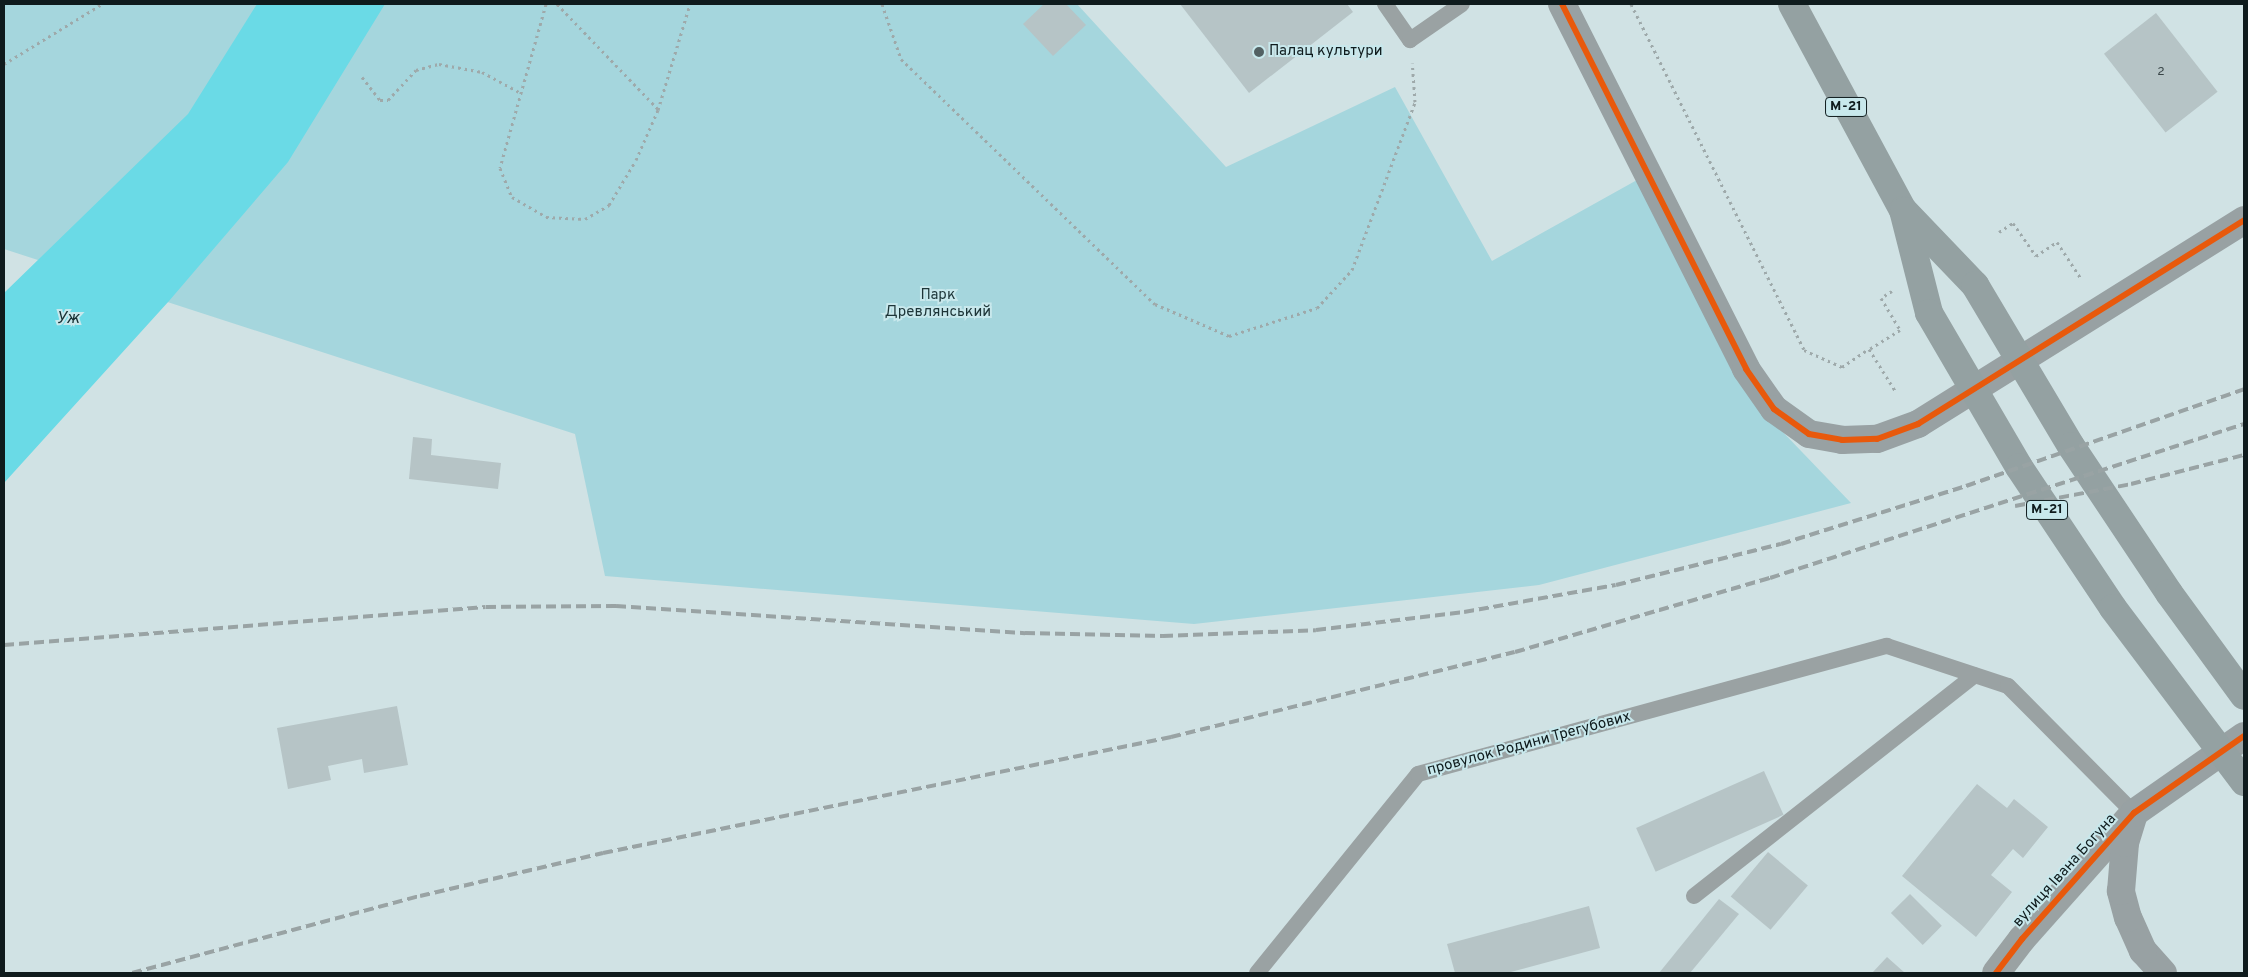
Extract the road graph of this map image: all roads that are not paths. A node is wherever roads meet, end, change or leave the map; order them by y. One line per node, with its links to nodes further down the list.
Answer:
1 (1385, 4): 2 (lane)
2 (1462, 4)
3 (1562, 4): 6 (street)
4 (1792, 4): 5 (highway, М-21)
5 (1903, 210): 8 (highway, М-21); 10 (highway, М-21)
6 (2244, 220)
7 (1975, 675): 11 (lane); 12 (lane); 13 (lane, провулок Родини Трегубових)
8 (2244, 696)
9 (2244, 736): 11 (street, вулиця Івана Богуна)
10 (2244, 782)
11 (2134, 813): 14 (street, вулиця Івана Богуна); 15 (street)
12 (1694, 896)
13 (1256, 973)
14 (1996, 973)
15 (2163, 973)

